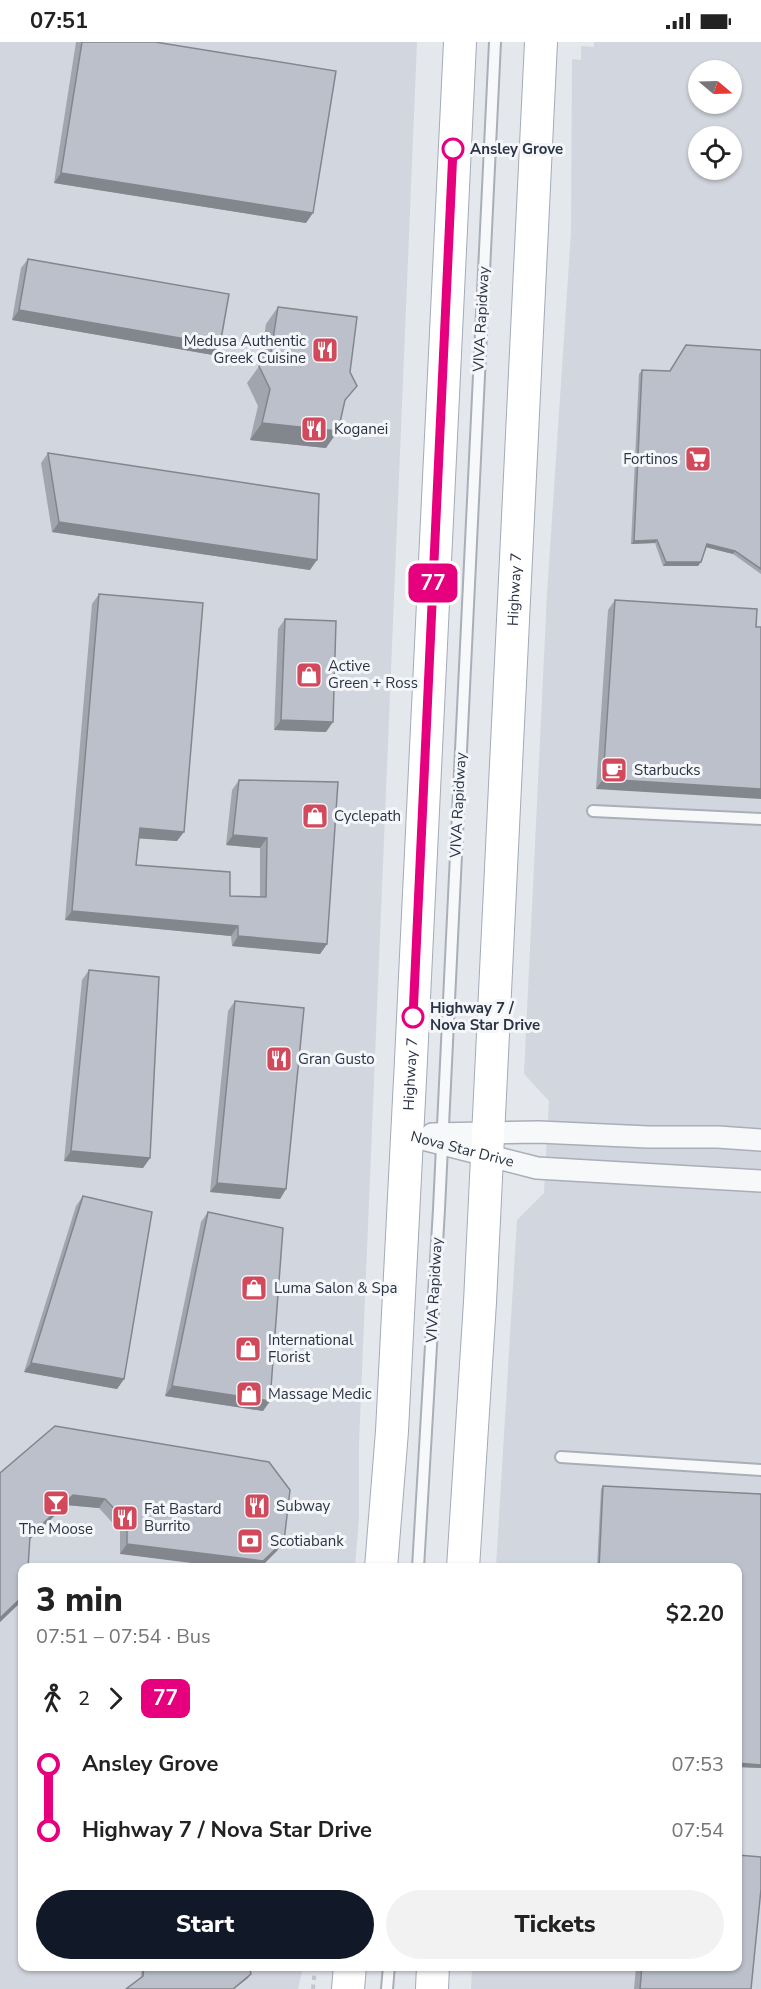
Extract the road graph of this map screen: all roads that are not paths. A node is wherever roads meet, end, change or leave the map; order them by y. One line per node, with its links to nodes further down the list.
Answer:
1 (459, 42): 6 (main road, Highway 7)
2 (495, 42): 7 (lane, VIVA Rapidway)
3 (541, 42): 9 (main road, Highway 7)
4 (593, 812): 5 (lane)
5 (761, 819)
6 (407, 1134): 7 (street, Nova Star Drive); 13 (main road, Highway 7)
7 (442, 1139): 9 (street, Nova Star Drive); 14 (lane, VIVA Rapidway)
8 (761, 1140): 9 (street, Nova Star Drive)
9 (488, 1144): 10 (street, Nova Star Drive); 15 (main road, Highway 7)
10 (761, 1181)
11 (561, 1457): 12 (lane)
12 (761, 1470)
13 (381, 1563)
14 (417, 1563)
15 (462, 1563)
16 (350, 1971): 19 (main road)
17 (389, 1971): 20 (lane)
18 (433, 1971): 21 (main road)
19 (348, 1989)
20 (387, 1989)
21 (432, 1989)

